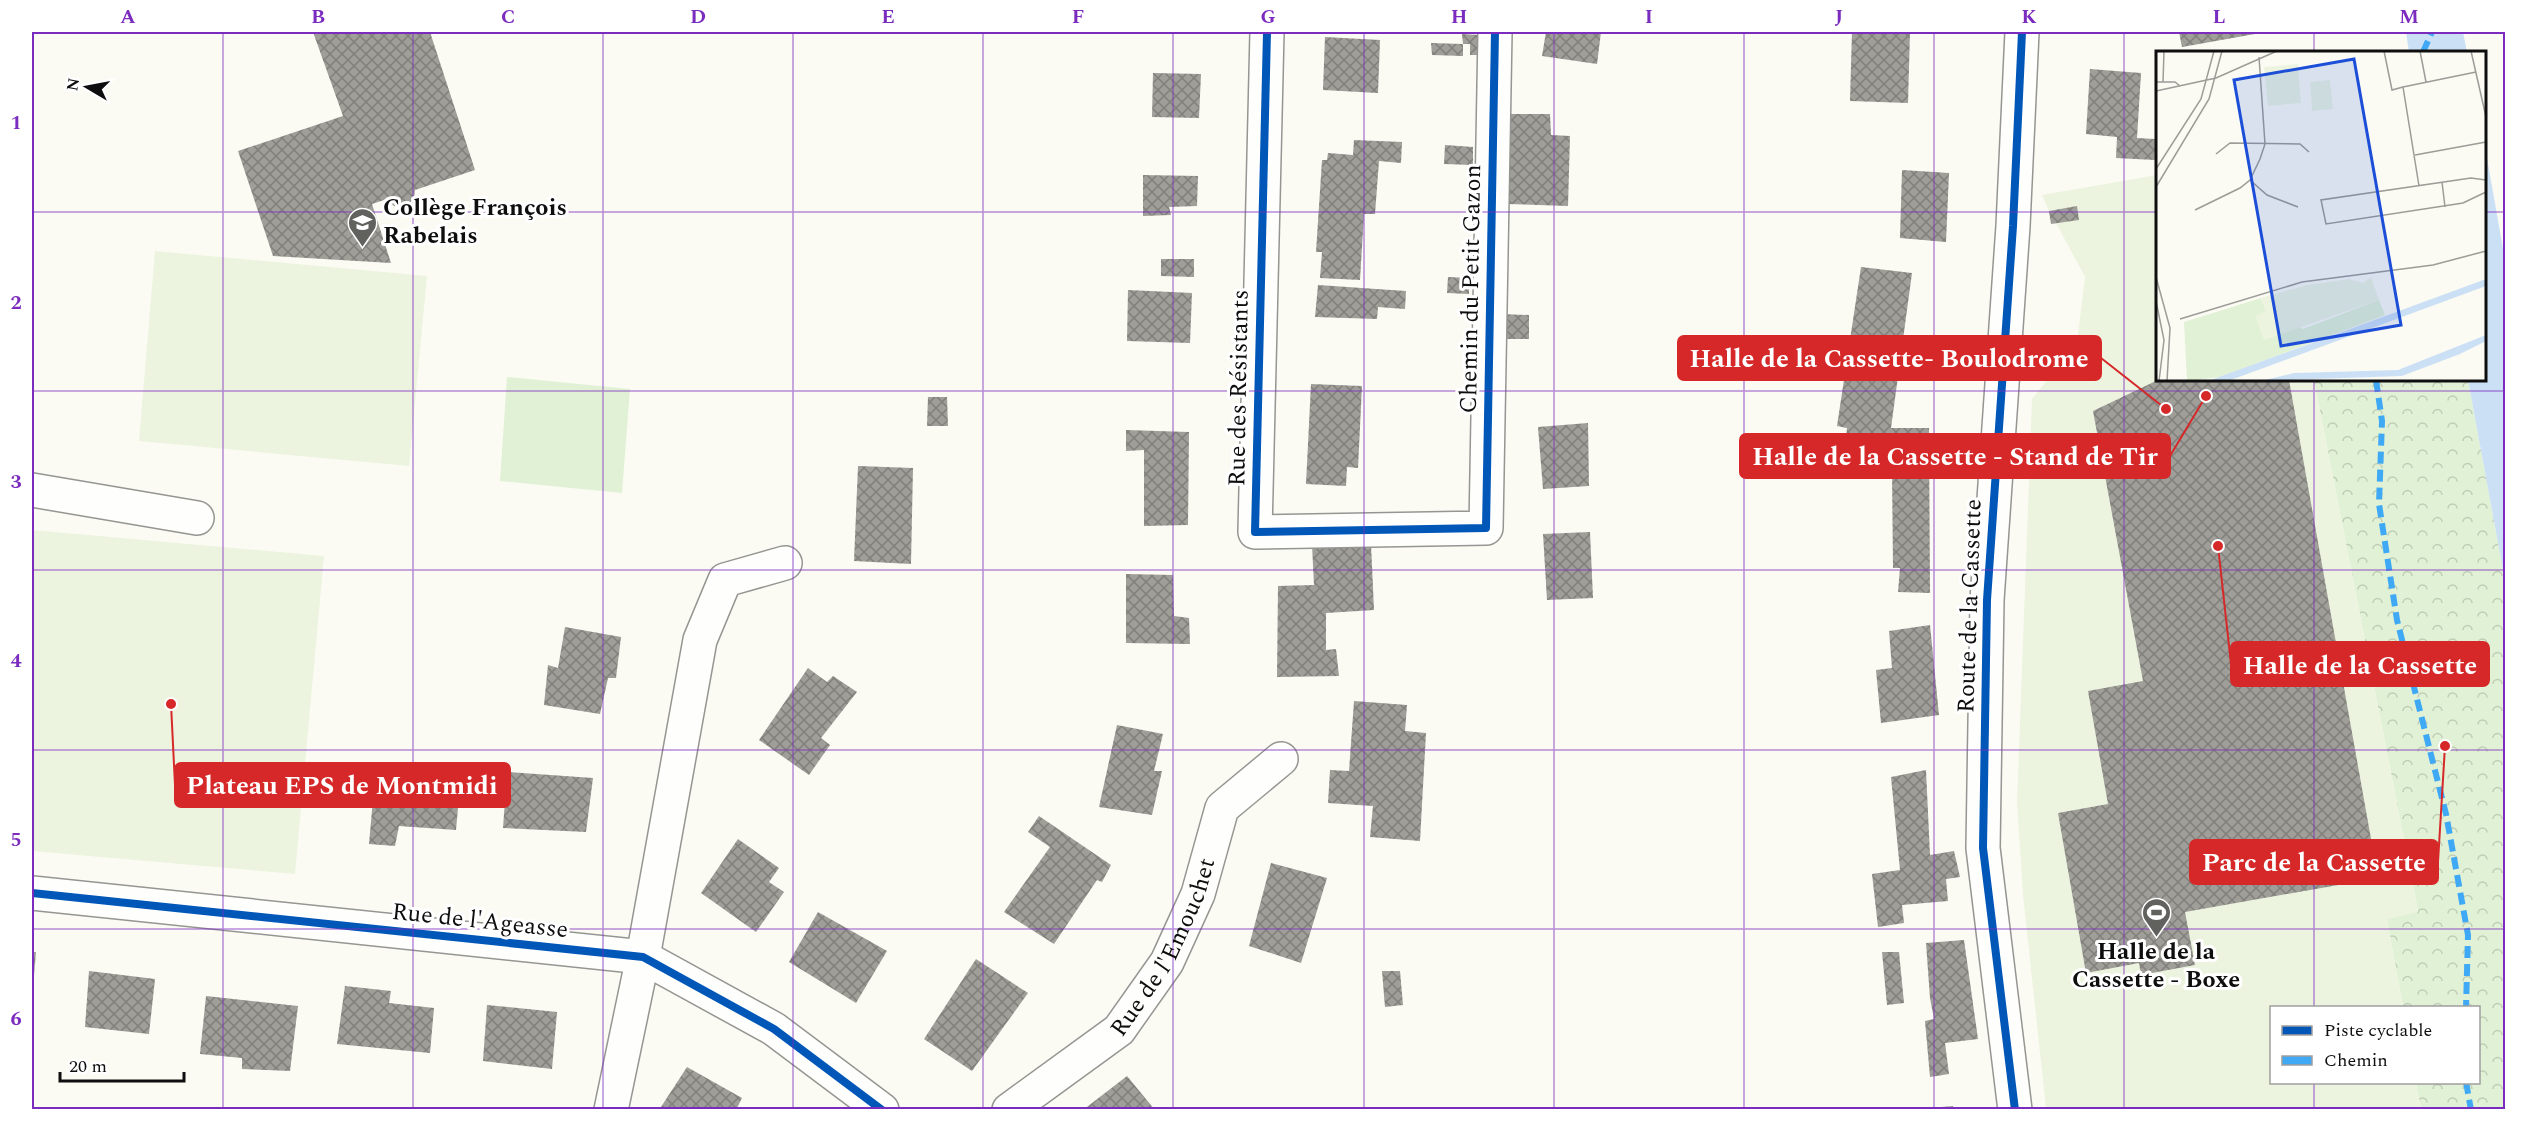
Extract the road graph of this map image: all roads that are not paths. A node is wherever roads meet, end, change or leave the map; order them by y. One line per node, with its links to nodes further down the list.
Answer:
1 (1267, 32): 6 (street, Rue des Résistants)
2 (1495, 32): 6 (street, Chemin du Petit Gazon)
3 (2022, 32): 14 (street, Route de la Cassette)
4 (32, 490): 5 (street)
5 (197, 518)
6 (1467, 527)
7 (785, 563): 10 (street)
8 (1281, 759): 13 (street, Rue de l'Emouchet)
9 (32, 893): 10 (street, Rue de l'Ageasse)
10 (643, 957): 11 (street); 12 (street, Rue de l'Ageasse)
11 (611, 1110)
12 (882, 1110)
13 (1009, 1110)
14 (2015, 1110)

